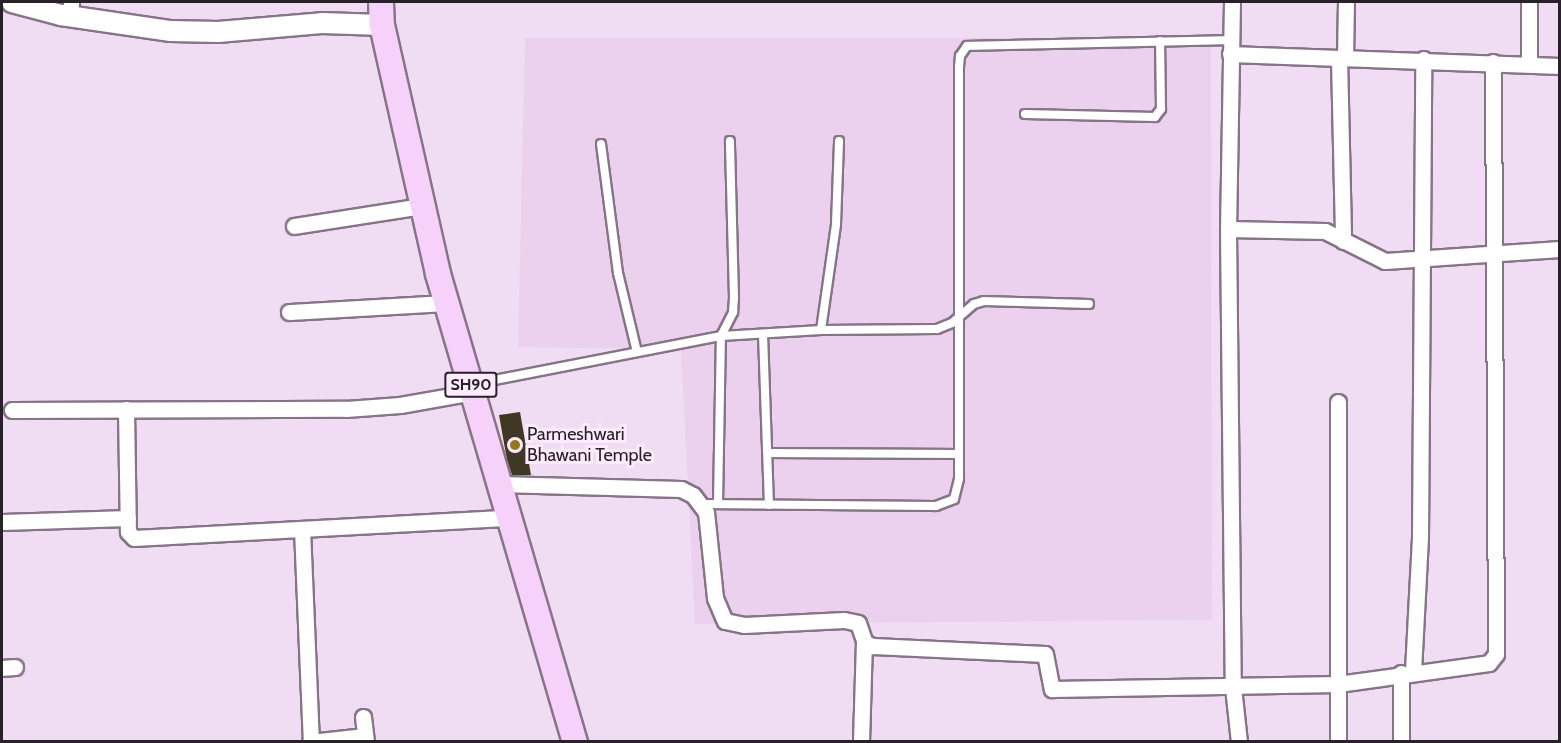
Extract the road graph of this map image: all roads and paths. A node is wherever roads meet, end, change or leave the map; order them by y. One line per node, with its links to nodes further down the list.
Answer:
1 (12, 2): 5 (street)
2 (1232, 2): 8 (street)
3 (1346, 2): 9 (street)
4 (1529, 2): 12 (street)
5 (70, 9): 6 (street)
6 (382, 13): 18 (main road, SH90)
7 (1160, 41): 8 (lane); 14 (lane); 28 (lane)
8 (1231, 47): 9 (street); 20 (street)
9 (1342, 58): 10 (street); 21 (street)
10 (1423, 59): 11 (street); 24 (street)
11 (1493, 62): 12 (street); 23 (street)
12 (1529, 64): 13 (street)
13 (1560, 66)
14 (1025, 114)
15 (730, 141): 31 (lane)
16 (839, 141): 29 (lane)
17 (601, 144): 32 (lane)
18 (422, 206): 19 (street); 25 (main road, SH90)
19 (294, 226)
20 (1228, 229): 21 (street); 50 (street)
21 (1343, 241): 24 (street)
22 (1560, 249): 23 (street)
23 (1493, 255): 24 (street); 48 (street)
24 (1421, 261): 48 (street)
25 (447, 303): 27 (street); 33 (main road, SH90)
26 (1089, 304): 28 (lane)
27 (289, 312)
28 (957, 318): 29 (lane); 38 (lane)
29 (821, 330): 30 (lane)
30 (763, 334): 31 (lane); 37 (lane)
31 (721, 336): 32 (lane); 41 (lane)
32 (637, 352): 33 (lane)
33 (472, 389): 35 (street); 39 (main road, SH90)
34 (1338, 402): 49 (street)
35 (126, 409): 36 (street); 43 (street)
36 (12, 410)
37 (770, 453): 38 (lane); 42 (lane)
38 (959, 454): 42 (lane)
39 (499, 484): 40 (street); 44 (main road, SH90)
40 (702, 504): 41 (lane); 47 (street)
41 (718, 504): 42 (lane)
42 (769, 505)
43 (128, 518): 45 (street); 46 (street)
44 (510, 518): 46 (street); 54 (main road, SH90)
45 (2, 522)
46 (302, 529): 53 (street)
47 (864, 641): 50 (street); 55 (street)
48 (1407, 672): 49 (street); 58 (street)
49 (1338, 684): 50 (street); 57 (street)
50 (1233, 687): 56 (street)
51 (363, 717): 52 (street)
52 (365, 739): 53 (street)
53 (310, 741)
54 (575, 741)
55 (861, 741)
56 (1239, 741)
57 (1338, 741)
58 (1401, 741)

